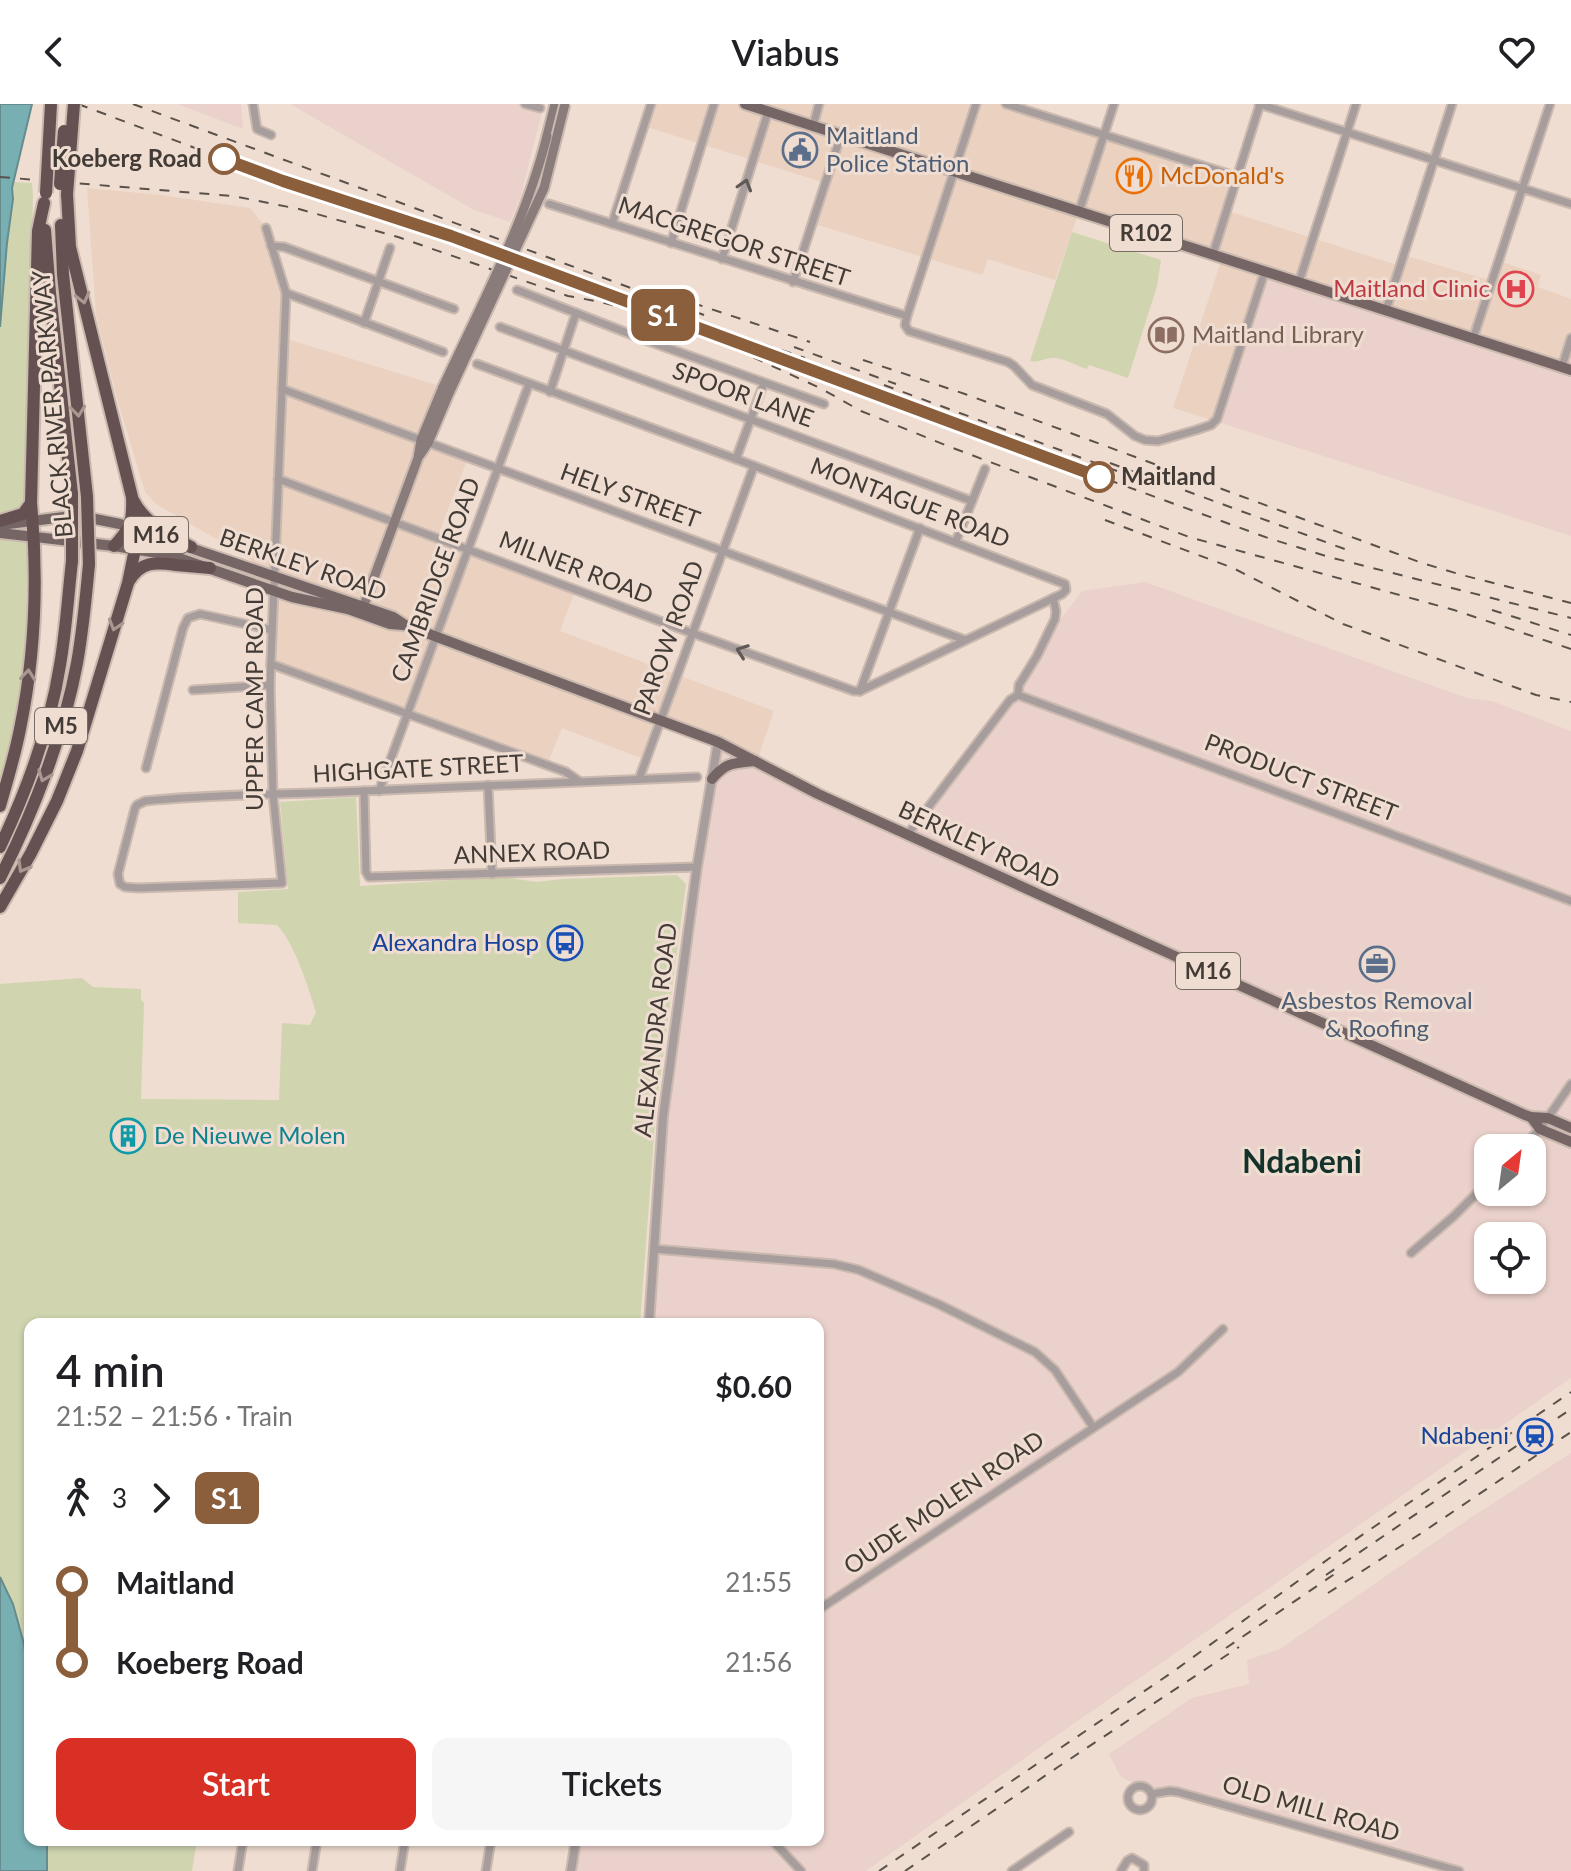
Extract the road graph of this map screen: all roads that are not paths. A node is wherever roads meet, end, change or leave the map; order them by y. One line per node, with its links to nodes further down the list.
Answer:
1 (51, 104): 31 (highway, BLACK RIVER PARKWAY / M5, bridge)
2 (68, 104): 30 (highway, BLACK RIVER PARKWAY / M5, bridge)
3 (74, 104): 30 (highway, bridge)
4 (253, 104): 23 (street)
5 (525, 104): 19 (street)
6 (555, 104): 63 (main road, bridge)
7 (565, 104): 63 (main road, bridge)
8 (651, 104): 35 (street)
9 (714, 104): 37 (street)
10 (745, 104): 20 (main road, R102)
11 (819, 104): 21 (street)
12 (976, 104): 27 (street)
13 (1006, 104): 25 (street)
14 (1114, 104): 25 (street)
15 (1260, 104): 22 (street); 28 (street)
16 (1356, 104): 22 (street)
17 (1452, 104): 26 (street)
18 (1550, 104): 29 (street)
19 (540, 108)
20 (768, 112): 21 (main road, R102); 41 (street, one-way to 20)
21 (813, 126): 24 (main road, R102)
22 (1348, 132): 26 (street); 45 (street)
23 (271, 135)
24 (841, 135): 27 (main road, R102); 44 (street)
25 (1104, 135): 28 (street); 34 (street)
26 (1434, 160): 29 (street); 49 (street)
27 (954, 172): 34 (main road, R102); 51 (street)
28 (1238, 177): 40 (street)
29 (1523, 188): 33 (street); 55 (street)
30 (64, 194): 73 (highway, one-way to 73); 123 (highway, BLACK RIVER PARKWAY / M5, one-way to 123, bridge)
31 (45, 198): 75 (highway); 120 (highway, BLACK RIVER PARKWAY / M5, bridge)
32 (549, 204): 35 (street, MACGREGOR STREET)
33 (1571, 204)
34 (1079, 212): 40 (main road, R102)
35 (612, 224): 37 (street, MACGREGOR STREET)
36 (266, 228): 38 (street, UPPER CAMP ROAD)
37 (671, 243): 41 (street, MACGREGOR STREET)
38 (271, 246): 43 (street); 47 (street, UPPER CAMP ROAD)
39 (390, 248): 43 (street)
40 (1213, 254): 42 (main road, R102)
41 (722, 259): 44 (street, MACGREGOR STREET)
42 (1265, 271): 45 (main road, R102); 51 (street)
43 (378, 282): 48 (street); 52 (street)
44 (793, 282): 51 (street, MACGREGOR STREET)
45 (1299, 282): 49 (main road, R102)
46 (517, 290): 50 (street)
47 (286, 293): 52 (street); 62 (street, UPPER CAMP ROAD)
48 (454, 309)
49 (1386, 310): 55 (main road, R102)
50 (576, 313): 56 (street); 60 (street)
51 (907, 316)
52 (364, 323): 57 (street)
53 (500, 327): 56 (street, SPOOR LANE)
54 (1571, 338): 59 (street)
55 (1473, 339): 59 (main road, R102)
56 (564, 351): 64 (street); 66 (street, SPOOR LANE)
57 (443, 352)
58 (477, 364): 61 (street, MONTAGUE ROAD)
59 (1566, 368)
60 (764, 383): 65 (street); 66 (street)
61 (529, 384): 64 (street, MONTAGUE ROAD); 70 (street, CAMBRIDGE ROAD)
62 (282, 389): 67 (street, HELY STREET); 72 (street, UPPER CAMP ROAD)
63 (446, 389): 67 (main road)
64 (550, 392): 68 (street, MONTAGUE ROAD)
65 (824, 404)
66 (750, 420): 68 (street); 74 (street, SPOOR LANE)
67 (424, 441): 70 (street, HELY STREET); 77 (main road)
68 (736, 459): 69 (street, MONTAGUE ROAD)
69 (754, 466): 80 (street, MONTAGUE ROAD); 88 (street, PAROW ROAD)
70 (498, 469): 87 (street, CAMBRIDGE ROAD); 88 (street, HELY STREET)
71 (985, 469): 74 (street)
72 (278, 479): 77 (street, MILNER ROAD); 90 (street, UPPER CAMP ROAD)
73 (132, 497): 79 (highway); 85 (highway)
74 (972, 501): 83 (street)
75 (31, 503): 76 (highway); 78 (highway)
76 (33, 522): 78 (main road, BERKLEY ROAD); 79 (main road, BERKLEY ROAD / M16); 82 (highway)
77 (394, 522): 87 (street, MILNER ROAD); 94 (main road)
78 (0, 523)
79 (130, 527): 84 (highway); 85 (main road, BERKLEY ROAD / M16); 86 (highway)
80 (920, 528): 83 (street, MONTAGUE ROAD); 95 (street)
81 (0, 533): 82 (main road, BERKLEY ROAD)
82 (34, 538): 84 (main road, BERKLEY ROAD / M16); 118 (highway, one-way to 82)
83 (956, 541): 93 (street, MONTAGUE ROAD)
84 (114, 546): 86 (main road, BERKLEY ROAD / M16)
85 (191, 547): 90 (main road, BERKLEY ROAD / M16)
86 (135, 549): 89 (main road, BERKLEY ROAD / M16); 91 (highway)
87 (468, 549): 97 (street, MILNER ROAD); 98 (street, CAMBRIDGE ROAD)
88 (722, 551): 95 (street, HELY STREET); 97 (street, PAROW ROAD)
89 (210, 568): 91 (highway); 92 (main road, BERKLEY ROAD / M16)
90 (274, 577): 92 (street, UPPER CAMP ROAD); 94 (main road, BERKLEY ROAD / M16)
91 (128, 583): 126 (highway, one-way to 126)
92 (274, 591): 94 (main road, BERKLEY ROAD / M16); 96 (street, UPPER CAMP ROAD)
93 (1053, 598): 99 (street); 104 (street)
94 (362, 609): 98 (main road, BERKLEY ROAD / M16)
95 (888, 612): 99 (street, HELY STREET); 103 (street)
96 (272, 630): 100 (street, UPPER CAMP ROAD); 109 (street)
97 (692, 633): 103 (street, MILNER ROAD, one-way to 97); 106 (street, PAROW ROAD)
98 (436, 637): 105 (street, CAMBRIDGE ROAD); 106 (main road, BERKLEY ROAD / M16)
99 (965, 640): 103 (street)
100 (271, 664): 101 (street, UPPER CAMP ROAD); 105 (street)
101 (270, 685): 102 (street); 117 (street, UPPER CAMP ROAD)
102 (193, 690)
103 (860, 691)
104 (1017, 695): 119 (street); 125 (street, PRODUCT STREET)
105 (408, 713): 113 (street); 116 (street, CAMBRIDGE ROAD)
106 (661, 720): 107 (main road, BERKLEY ROAD / M16); 111 (street, PAROW ROAD)
107 (718, 742): 108 (main road, BERKLEY ROAD / M16); 112 (street, ALEXANDRA ROAD)
108 (757, 761): 112 (main road); 119 (main road, BERKLEY ROAD / M16)
109 (146, 768)
110 (697, 777): 111 (street, HIGHGATE STREET)
111 (639, 779): 113 (street, HIGHGATE STREET)
112 (712, 779): 121 (street, ALEXANDRA ROAD)
113 (579, 781): 114 (street, HIGHGATE STREET)
114 (488, 785): 116 (street, HIGHGATE STREET); 122 (street)
115 (364, 791): 116 (street, HIGHGATE STREET); 117 (street, HIGHGATE STREET); 122 (street, ANNEX ROAD)
116 (379, 791)
117 (273, 795): 124 (street, HIGHGATE STREET); 124 (street, UPPER CAMP ROAD)
118 (0, 806)
119 (908, 834): 128 (main road, BERKLEY ROAD / M16)
120 (0, 847)
121 (697, 867): 122 (street, ANNEX ROAD); 135 (street, ALEXANDRA ROAD)
122 (492, 874)
123 (0, 878)
124 (125, 887)
125 (1571, 901)
126 (0, 907)
127 (1571, 1084): 129 (street)
128 (1531, 1117): 129 (main road, BERKLEY ROAD / M16); 131 (main road, BERKLEY ROAD / M16)
129 (1548, 1118): 130 (main road, BERKLEY ROAD / M16); 131 (street)
130 (1571, 1128)
131 (1540, 1129): 132 (street); 133 (main road)
132 (1535, 1134)
133 (1571, 1142)
134 (1474, 1196): 136 (street)
135 (654, 1249): 137 (street, ALEXANDRA ROAD); 139 (street)
136 (1411, 1253)
137 (649, 1318)
138 (1223, 1329): 139 (street, OUDE MOLEN ROAD)
139 (1093, 1427): 140 (street, OUDE MOLEN ROAD)
140 (824, 1606)
141 (1152, 1794): 158 (street, OLD MILL ROAD)
142 (1069, 1832): 155 (street)
143 (242, 1846): 149 (street)
144 (316, 1846): 150 (street)
145 (404, 1846): 151 (street)
146 (490, 1846): 152 (street)
147 (575, 1846): 153 (street)
148 (778, 1846): 154 (street)
149 (238, 1871)
150 (312, 1871)
151 (400, 1871)
152 (486, 1871)
153 (571, 1871)
154 (801, 1871)
155 (1012, 1871)
156 (1121, 1871): 157 (street)
157 (1144, 1871)
158 (1459, 1871)

